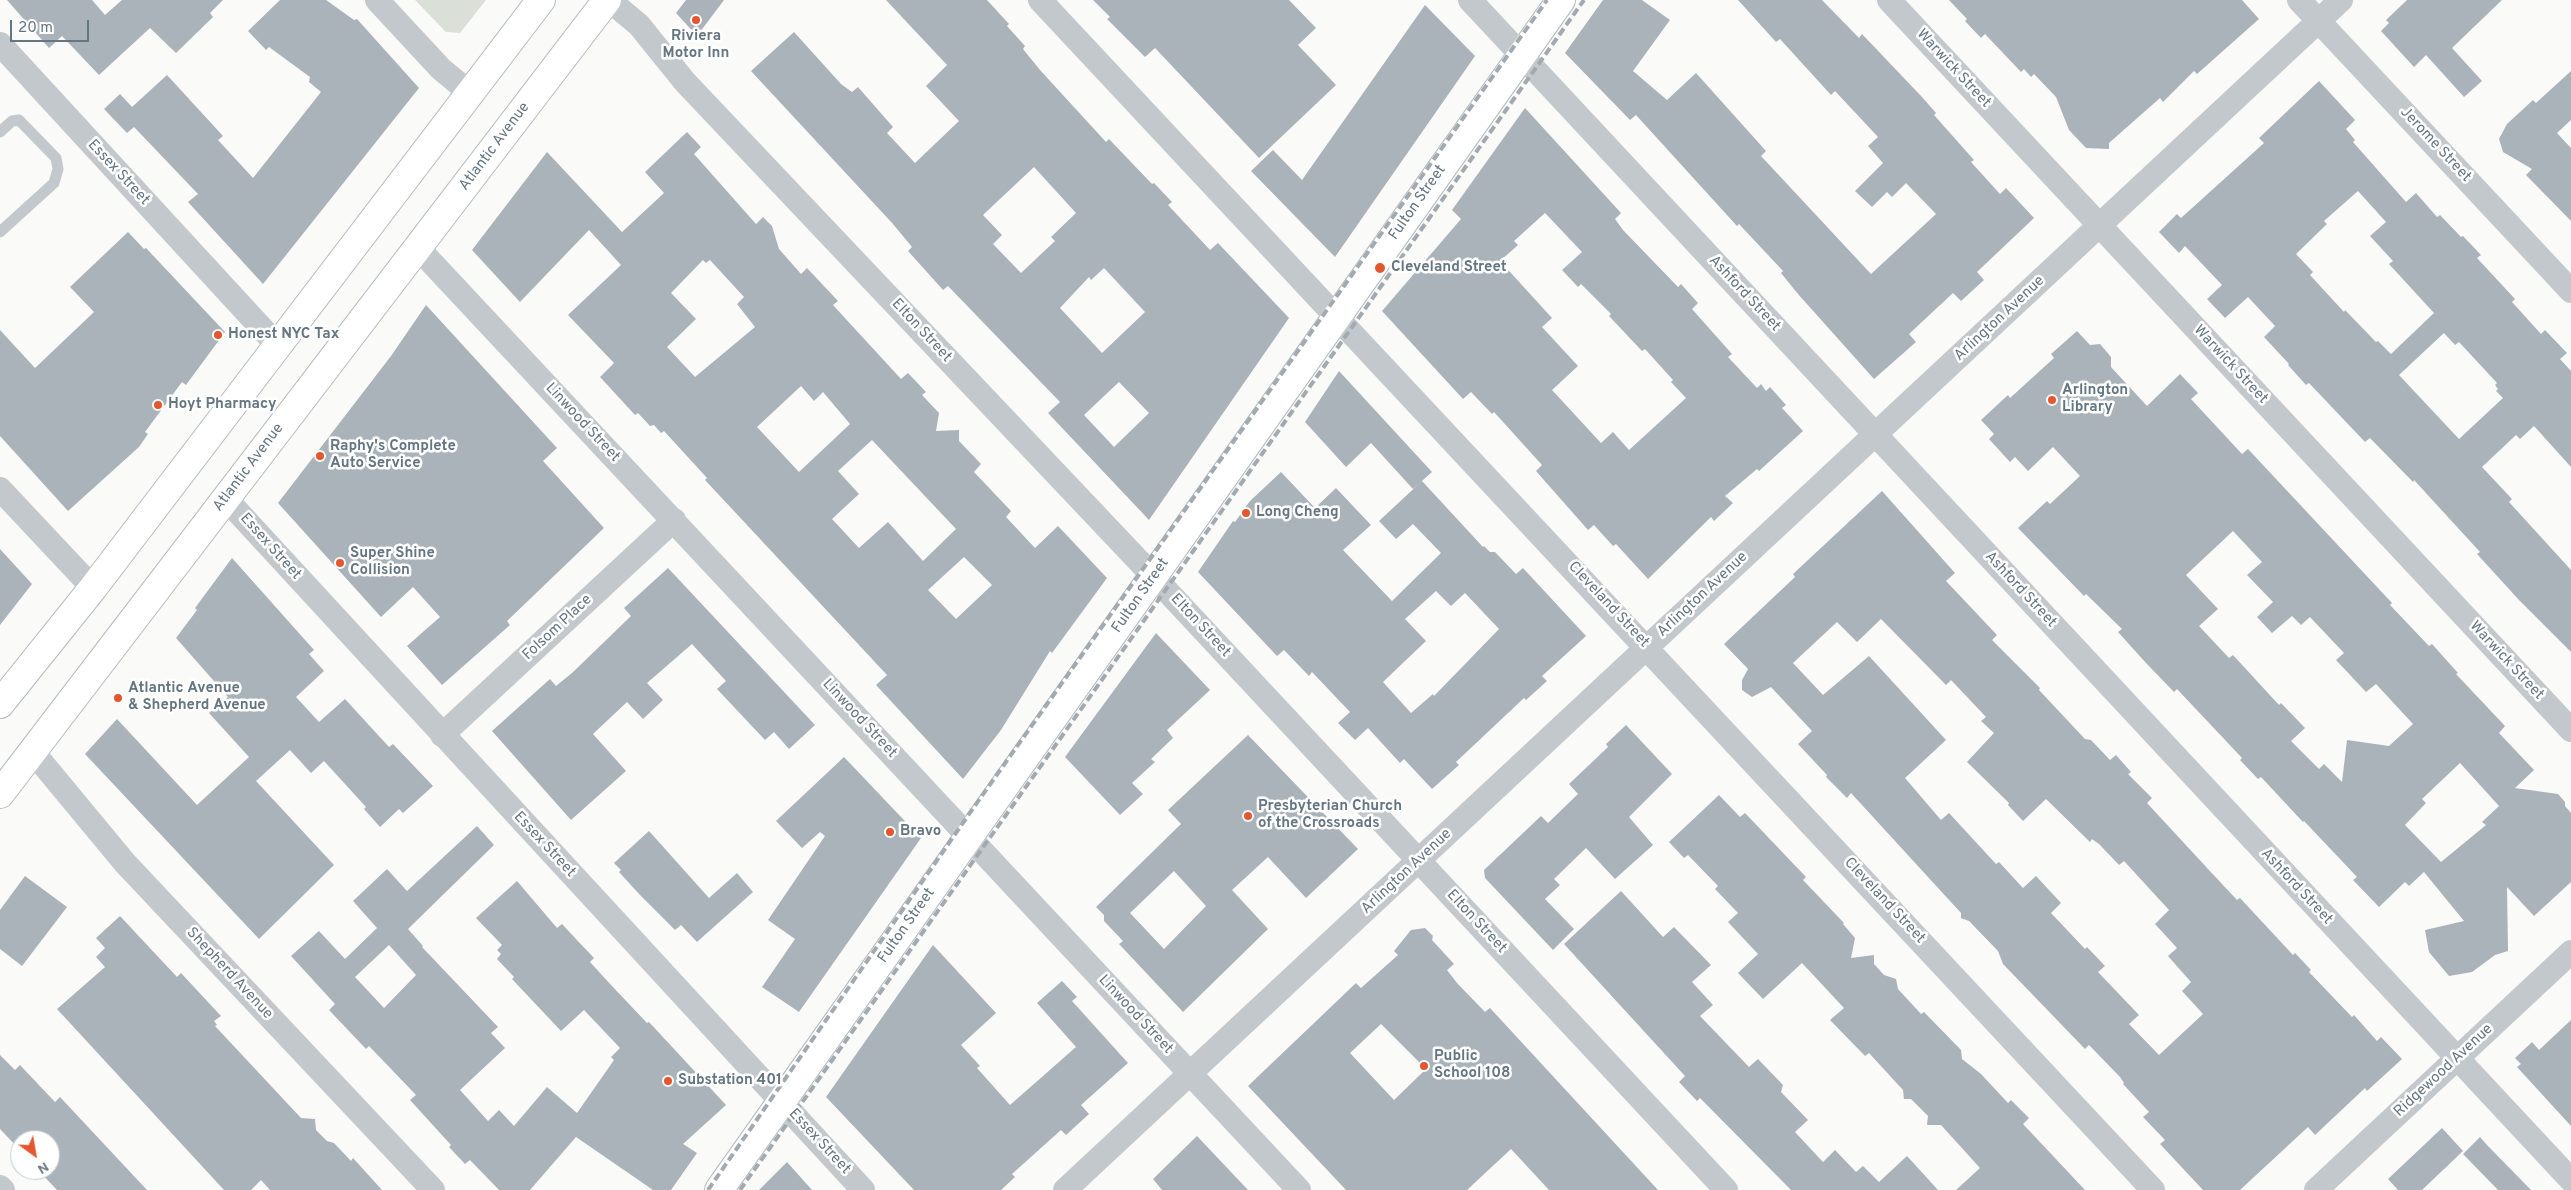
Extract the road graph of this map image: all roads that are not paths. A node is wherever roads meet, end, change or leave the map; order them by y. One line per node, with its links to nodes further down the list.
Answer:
1 (377, 0): 13 (street)
2 (541, 0): 13 (main road)
3 (608, 0): 17 (main road, Atlantic Avenue); 25 (street, Elton Street)
4 (1040, 0): 19 (street, Cleveland Street)
5 (1470, 0): 12 (street, Ashford Street)
6 (1561, 0): 12 (main road, Fulton Street)
7 (1889, 0): 15 (street, Warwick Street)
8 (2300, 0): 10 (street, Jerome Street)
9 (2341, 0): 10 (street, Arlington Avenue)
10 (2319, 21): 15 (street, Arlington Avenue); 18 (street, Jerome Street)
11 (0, 44): 20 (street, Essex Street)
12 (1522, 55): 19 (main road, Fulton Street); 21 (street, Ashford Street)
13 (470, 93): 20 (main road)
14 (0, 132): 16 (lane)
15 (2100, 226): 21 (street, Arlington Avenue); 29 (street, Warwick Street)
16 (0, 232)
17 (418, 248): 23 (main road, Atlantic Avenue); 24 (street, Linwood Street)
18 (2571, 291)
19 (1338, 316): 25 (main road, Fulton Street); 27 (street, Cleveland Street)
20 (278, 346): 26 (main road)
21 (1876, 435): 27 (street, Arlington Avenue); 36 (street, Ashford Street)
22 (0, 489): 26 (street)
23 (226, 499): 30 (street, Essex Street); 31 (main road, Atlantic Avenue)
24 (674, 520): 30 (street, Folsom Place); 33 (street, Linwood Street)
25 (1154, 577): 33 (main road, Fulton Street); 34 (street, Elton Street)
26 (93, 588): 28 (main road)
27 (1647, 648): 34 (street, Arlington Avenue); 48 (street, Cleveland Street)
28 (0, 704)
29 (2571, 730)
30 (442, 735): 38 (street, Essex Street)
31 (33, 752): 32 (main road, Atlantic Avenue); 42 (street, Shepherd Avenue)
32 (0, 794)
33 (969, 838): 37 (street, Linwood Street); 38 (main road, Fulton Street)
34 (1419, 861): 37 (street, Arlington Avenue); 47 (street, Elton Street)
35 (2571, 952): 36 (street, Ridgewood Avenue)
36 (2456, 1059): 39 (street, Ashford Street); 49 (street, Ridgewood Avenue)
37 (1190, 1074): 45 (street, Arlington Avenue); 46 (street, Linwood Street)
38 (782, 1103): 43 (main road, Fulton Street); 44 (street, Essex Street)
39 (2571, 1180)
40 (0, 1187): 41 (street)
41 (3, 1190)
42 (433, 1190)
43 (720, 1190)
44 (863, 1190)
45 (1065, 1190)
46 (1299, 1190)
47 (1726, 1190)
48 (2153, 1190)
49 (2316, 1190)

